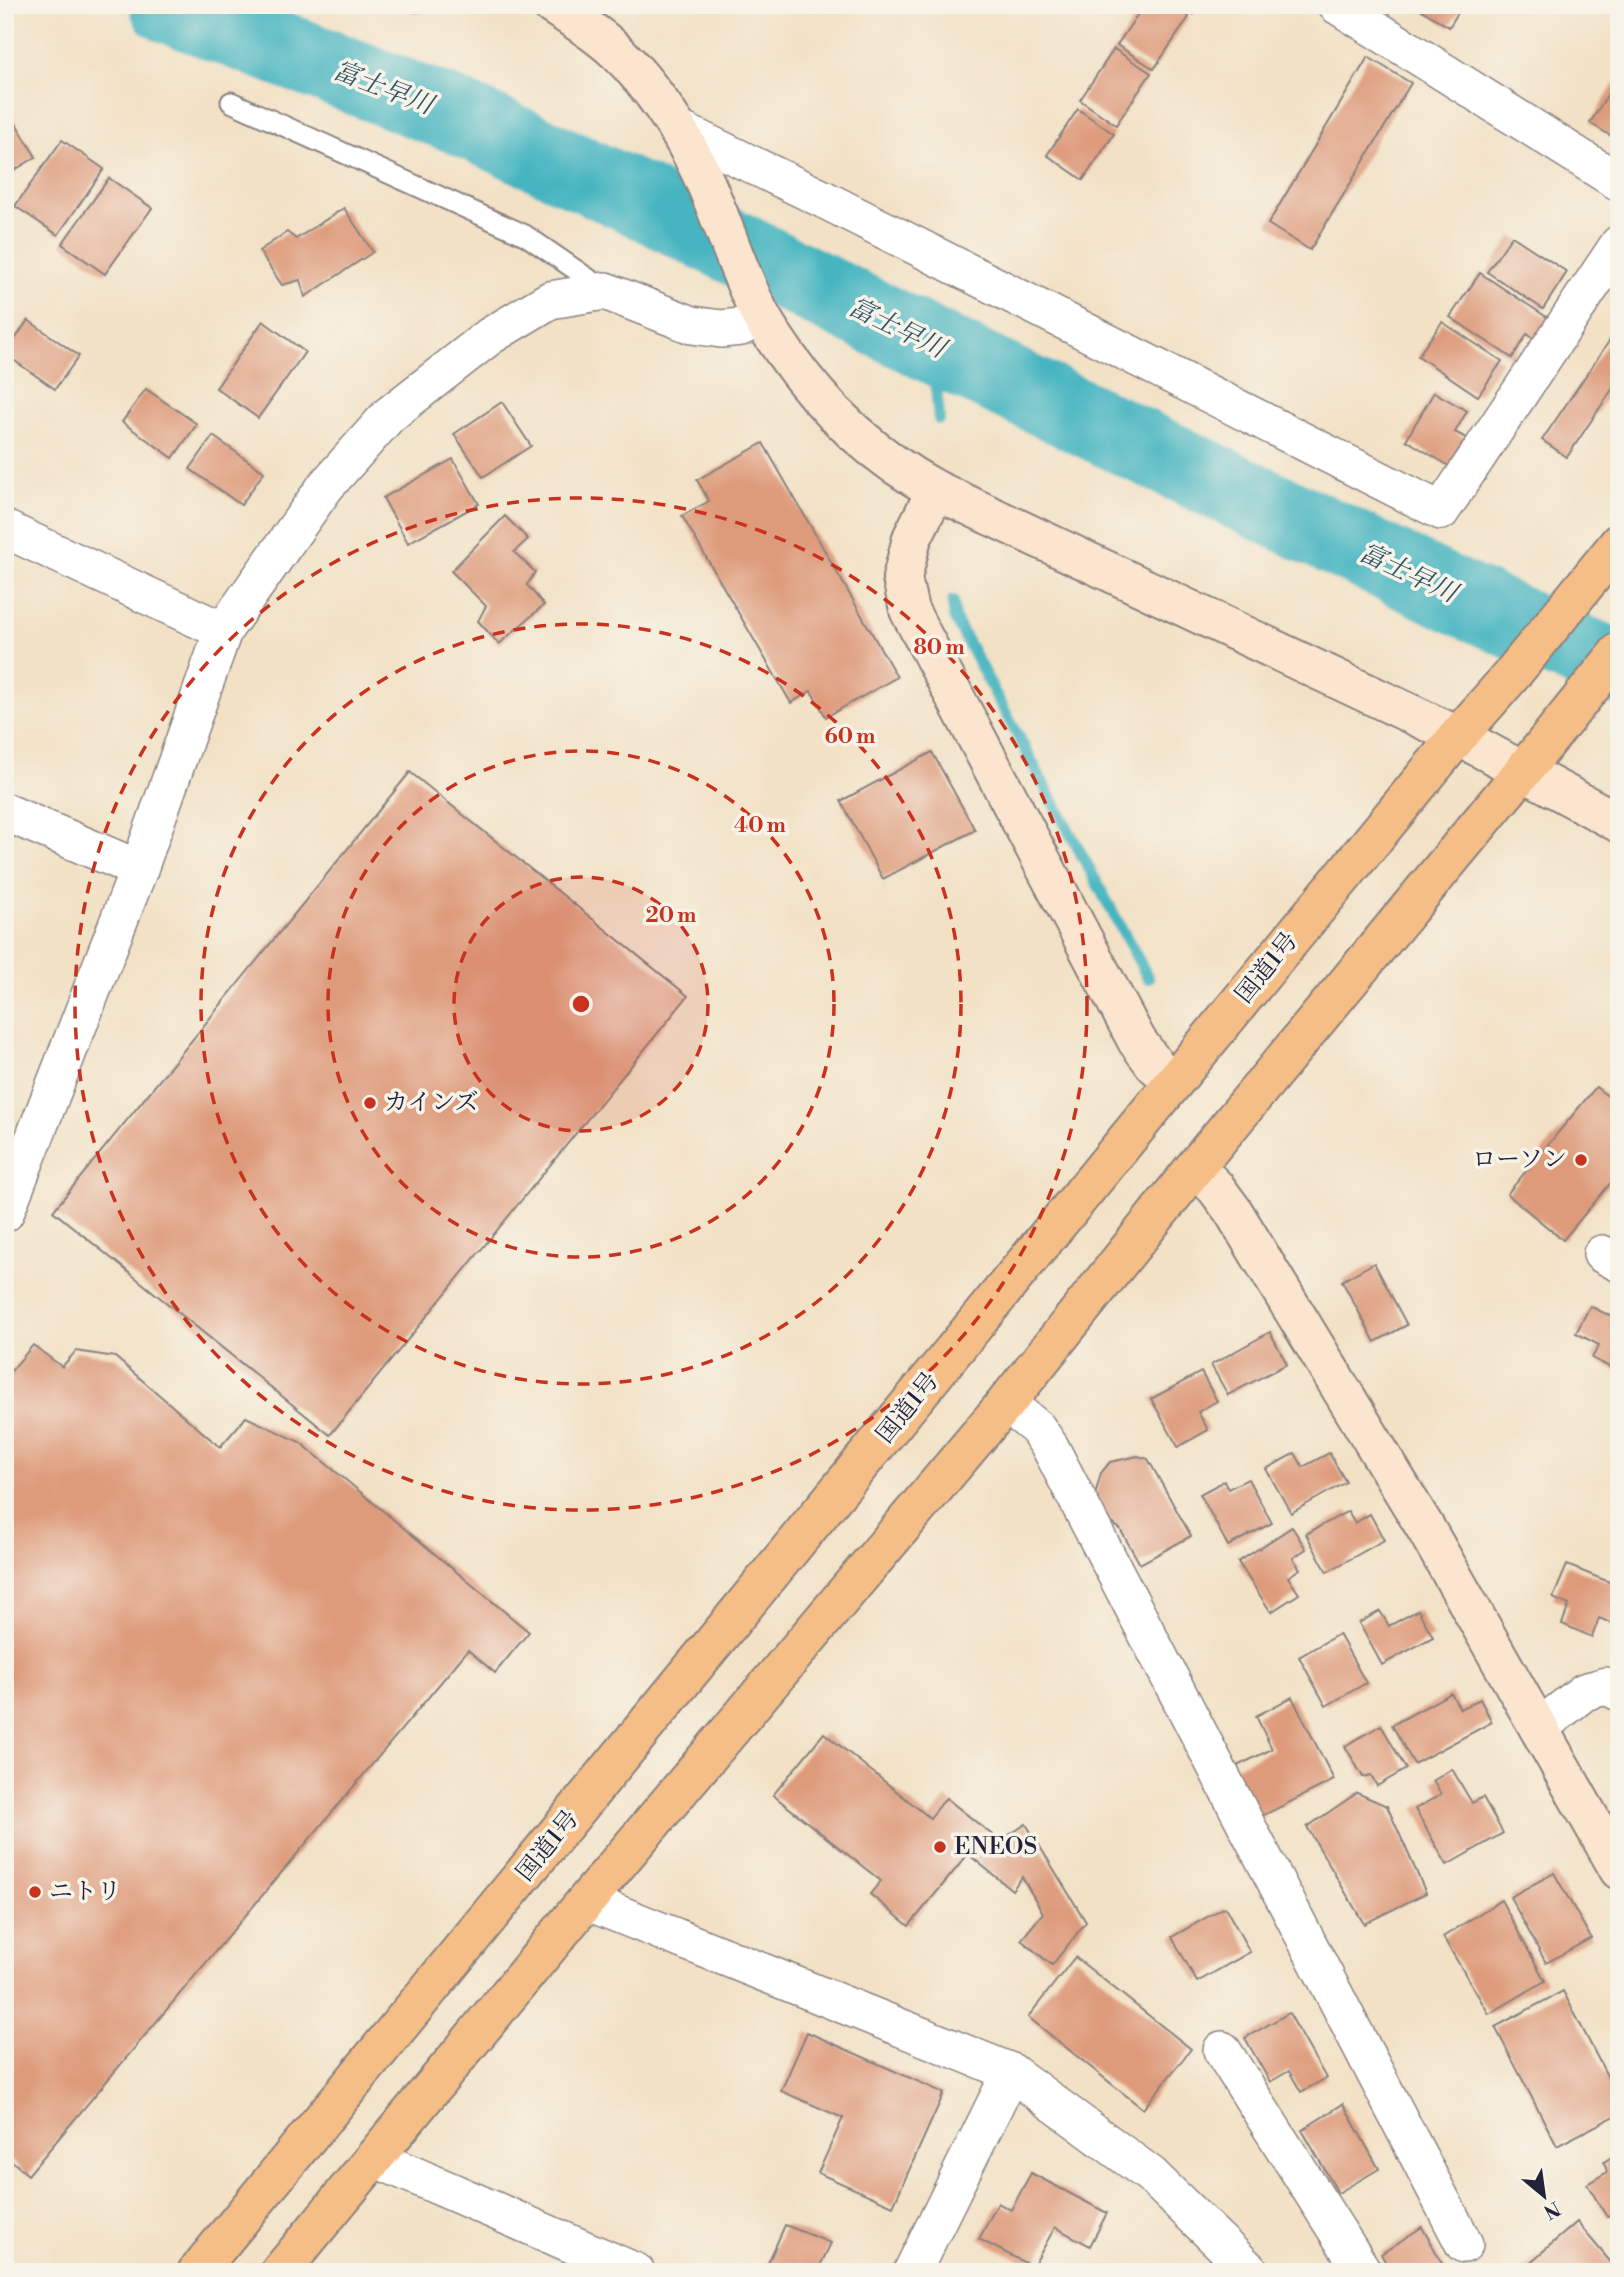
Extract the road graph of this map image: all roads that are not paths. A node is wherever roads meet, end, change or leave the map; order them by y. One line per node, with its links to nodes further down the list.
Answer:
1 (552, 5): 4 (street)
2 (1337, 5): 5 (street)
3 (231, 102): 7 (lane)
4 (676, 128): 6 (street); 8 (street)
5 (1619, 182)
6 (1619, 244)
7 (605, 291): 8 (street); 12 (street)
8 (761, 330): 9 (street)
9 (936, 490): 14 (street); 19 (street)
10 (5, 529): 12 (street)
11 (1619, 543): 14 (highway, 国道1号)
12 (223, 631): 18 (street)
13 (1619, 652): 15 (highway)
14 (1458, 736): 15 (street); 19 (highway, 国道1号)
15 (1523, 771): 17 (street); 20 (highway)
16 (5, 813): 18 (street)
17 (1619, 823)
18 (139, 869): 21 (street)
19 (1174, 1081): 31 (highway, 国道1号)
20 (1195, 1167): 22 (highway); 24 (street)
21 (5, 1213)
22 (1006, 1403): 26 (highway); 30 (street)
23 (1619, 1692): 24 (street)
24 (1539, 1727): 25 (street)
25 (1619, 1870)
26 (586, 1901): 28 (street); 29 (highway)
27 (1222, 2050): 36 (street)
28 (1011, 2072): 34 (street); 35 (street)
29 (374, 2158): 32 (highway); 33 (street)
30 (1464, 2244)
31 (197, 2272)
32 (280, 2272)
33 (636, 2272)
34 (912, 2272)
35 (1251, 2272)
36 (1363, 2272)

